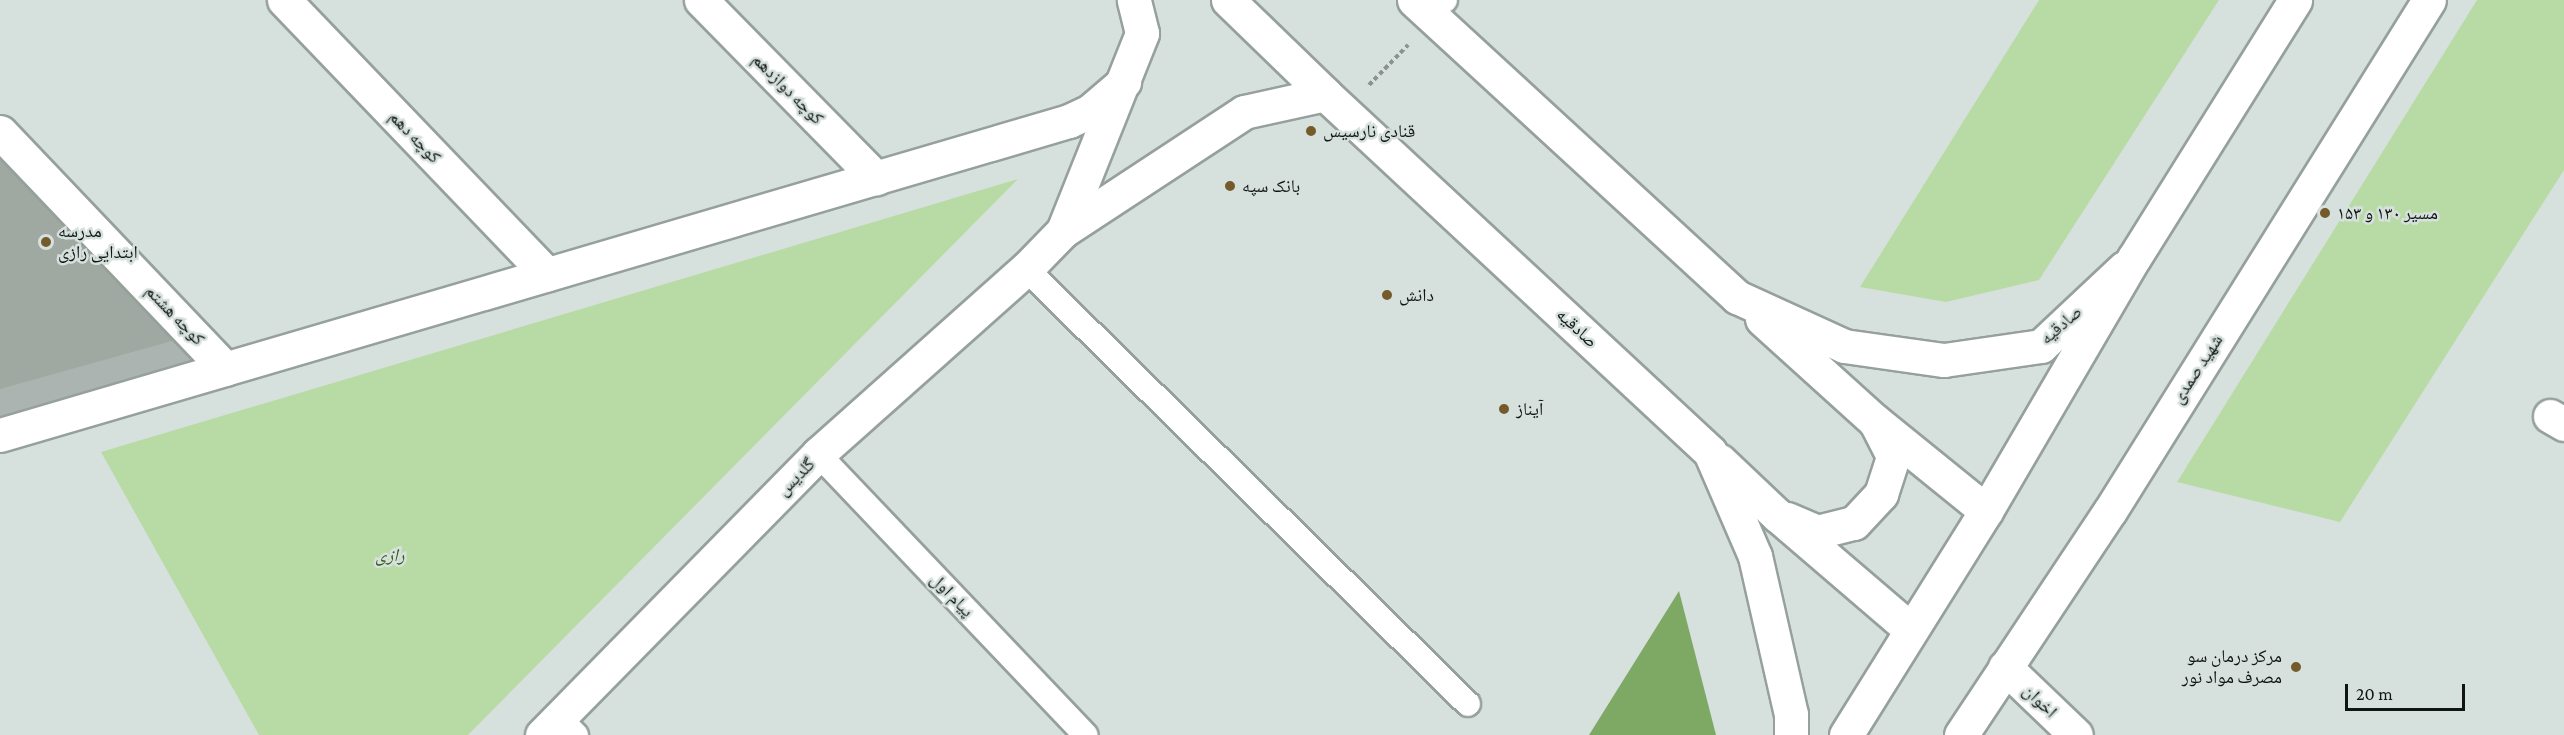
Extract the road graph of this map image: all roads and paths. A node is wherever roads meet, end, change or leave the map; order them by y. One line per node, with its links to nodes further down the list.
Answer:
1 (284, 0): 15 (main road, کوچه دهم)
2 (701, 0): 11 (main road, کوچه دوازدهم)
3 (1134, 0): 8 (main road)
4 (1228, 0): 9 (main road, صادقیه)
5 (2295, 0): 13 (main road)
6 (2429, 0): 25 (main road, شهید صمدی)
7 (1429, 7): 9 (path); 16 (main road, صادقیه)
8 (1124, 82): 11 (main road); 12 (main road)
9 (1334, 102): 12 (main road); 20 (main road, صادقیه)
10 (0, 132): 17 (main road, کوچه هشتم)
11 (876, 178): 15 (main road)
12 (1062, 231): 14 (main road, گلدیس)
13 (2134, 258): 16 (main road, صادقیه); 22 (main road)
14 (1026, 269): 21 (main road, گلدیس); 26 (lane)
15 (547, 274): 17 (main road)
16 (1737, 297): 18 (main road)
17 (226, 369): 19 (main road)
18 (1875, 421): 22 (main road); 23 (main road)
19 (0, 435)
20 (1710, 452): 23 (main road); 29 (main road, صادقیه)
21 (818, 454): 27 (main road, گلدیس); 28 (lane, پیام اول)
22 (1986, 511): 24 (main road)
23 (1777, 515): 24 (main road)
24 (1910, 629): 30 (main road)
25 (2005, 667): 31 (main road, شهید صمدی); 32 (main road, اخوان)
26 (1468, 704)
27 (559, 729)
28 (1086, 735)
29 (1791, 735)
30 (1846, 735)
31 (1961, 735)
32 (2076, 735)

